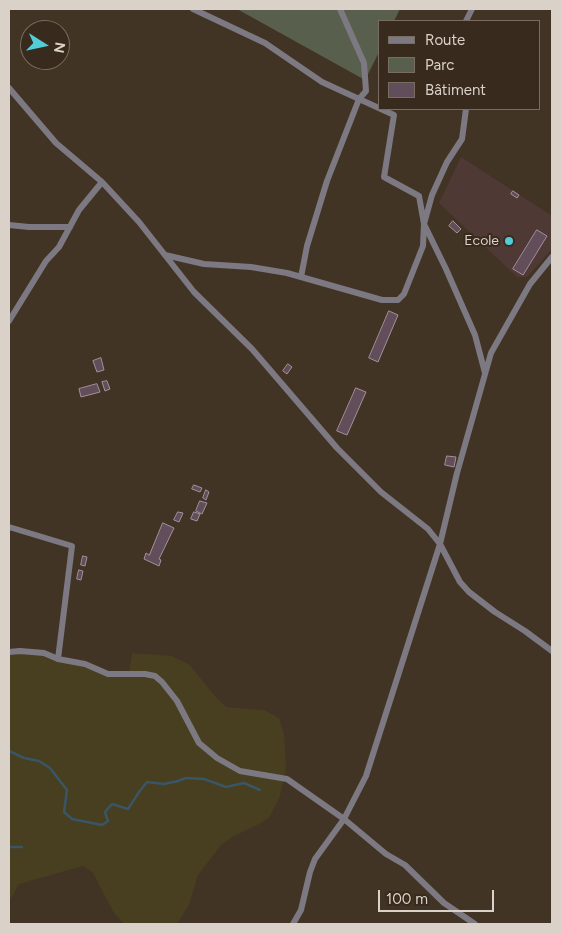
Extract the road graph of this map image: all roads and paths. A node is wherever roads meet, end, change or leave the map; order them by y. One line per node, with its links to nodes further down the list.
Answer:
1 (192, 9): 4 (street)
2 (340, 9): 4 (street)
3 (9, 88): 8 (street)
4 (359, 99): 5 (street); 14 (street)
5 (378, 108)
6 (383, 110): 9 (street)
7 (466, 110): 9 (street)
8 (102, 182): 11 (street); 12 (street)
9 (424, 224): 14 (street); 16 (street)
10 (9, 225): 11 (street)
11 (70, 227): 15 (street)
12 (165, 255): 14 (street); 18 (street)
13 (552, 257): 16 (street)
14 (301, 277)
15 (9, 321)
16 (485, 374): 18 (street)
17 (9, 527): 21 (street)
18 (440, 544): 20 (street); 22 (street)
19 (9, 652): 21 (street)
20 (552, 652)
21 (58, 659): 22 (street)
22 (344, 819): 23 (street); 24 (street)
23 (294, 924)
24 (475, 924)

